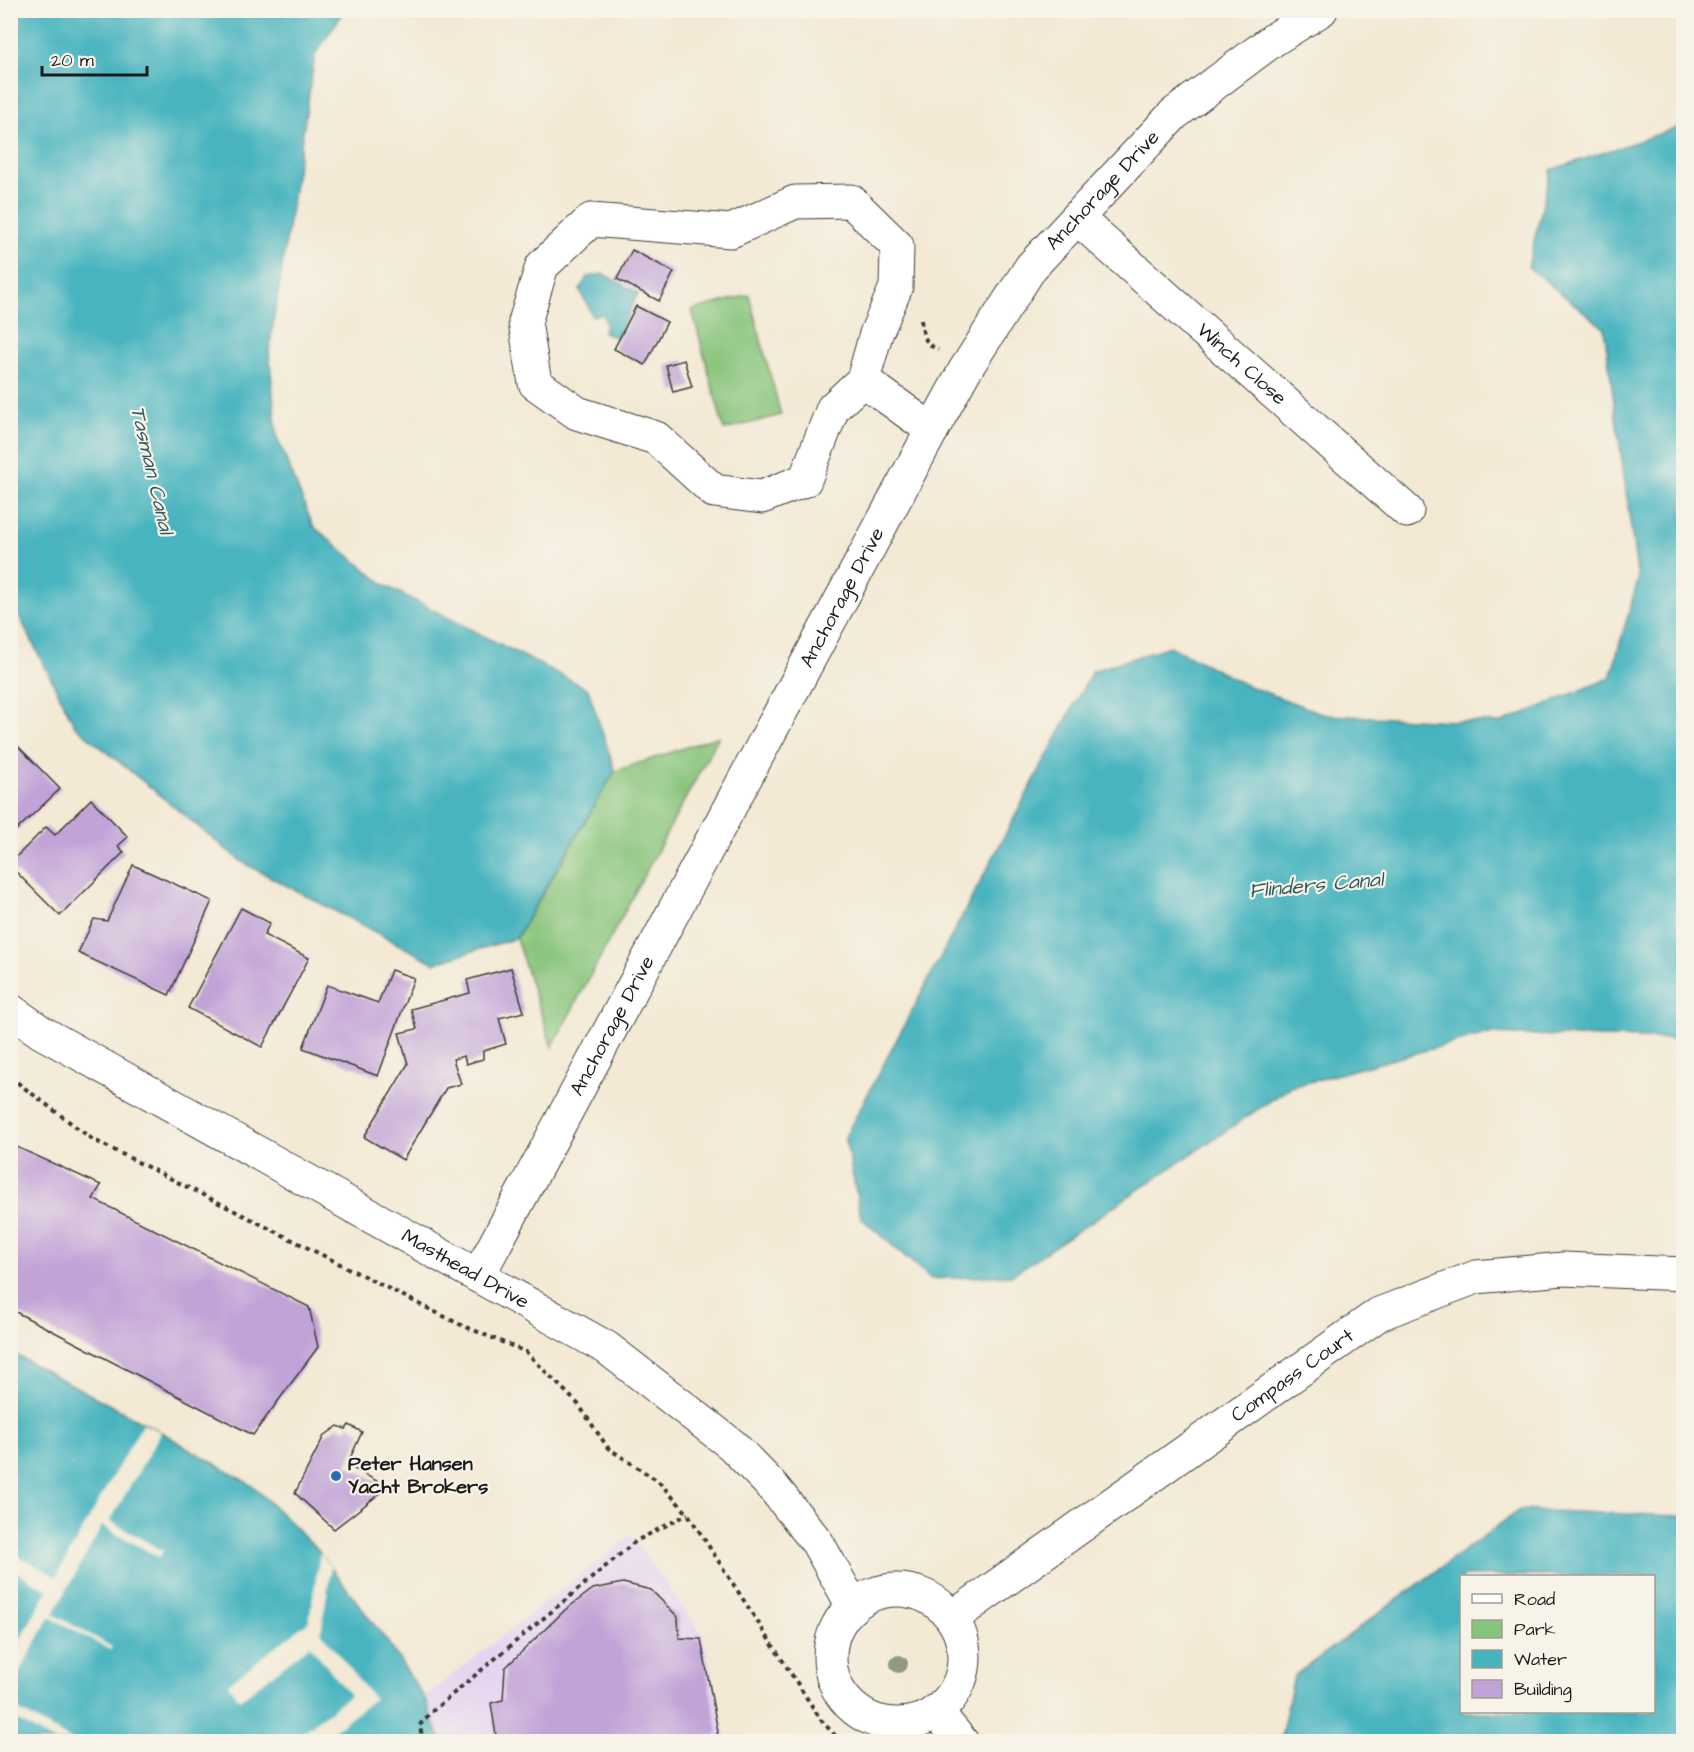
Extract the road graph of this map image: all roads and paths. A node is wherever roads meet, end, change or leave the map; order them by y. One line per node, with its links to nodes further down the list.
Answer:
1 (1321, 10): 2 (street, Anchorage Drive)
2 (1077, 218): 4 (street, Anchorage Drive); 7 (street, Winch Close)
3 (888, 305): 4 (path); 5 (street); 5 (street)
4 (965, 370): 6 (street, Anchorage Drive)
5 (863, 380): 6 (street)
6 (932, 430): 11 (street, Anchorage Drive)
7 (1407, 511)
8 (10, 1010): 11 (street, Masthead Drive)
9 (10, 1077): 12 (path)
10 (1683, 1274): 14 (street, Compass Court)
11 (478, 1276): 13 (street, Masthead Drive)
12 (688, 1514): 16 (path); 17 (path)
13 (853, 1606): 14 (street); 15 (street)
14 (952, 1618): 15 (street)
15 (936, 1711): 18 (street)
16 (425, 1742)
17 (841, 1742)
18 (962, 1742)

